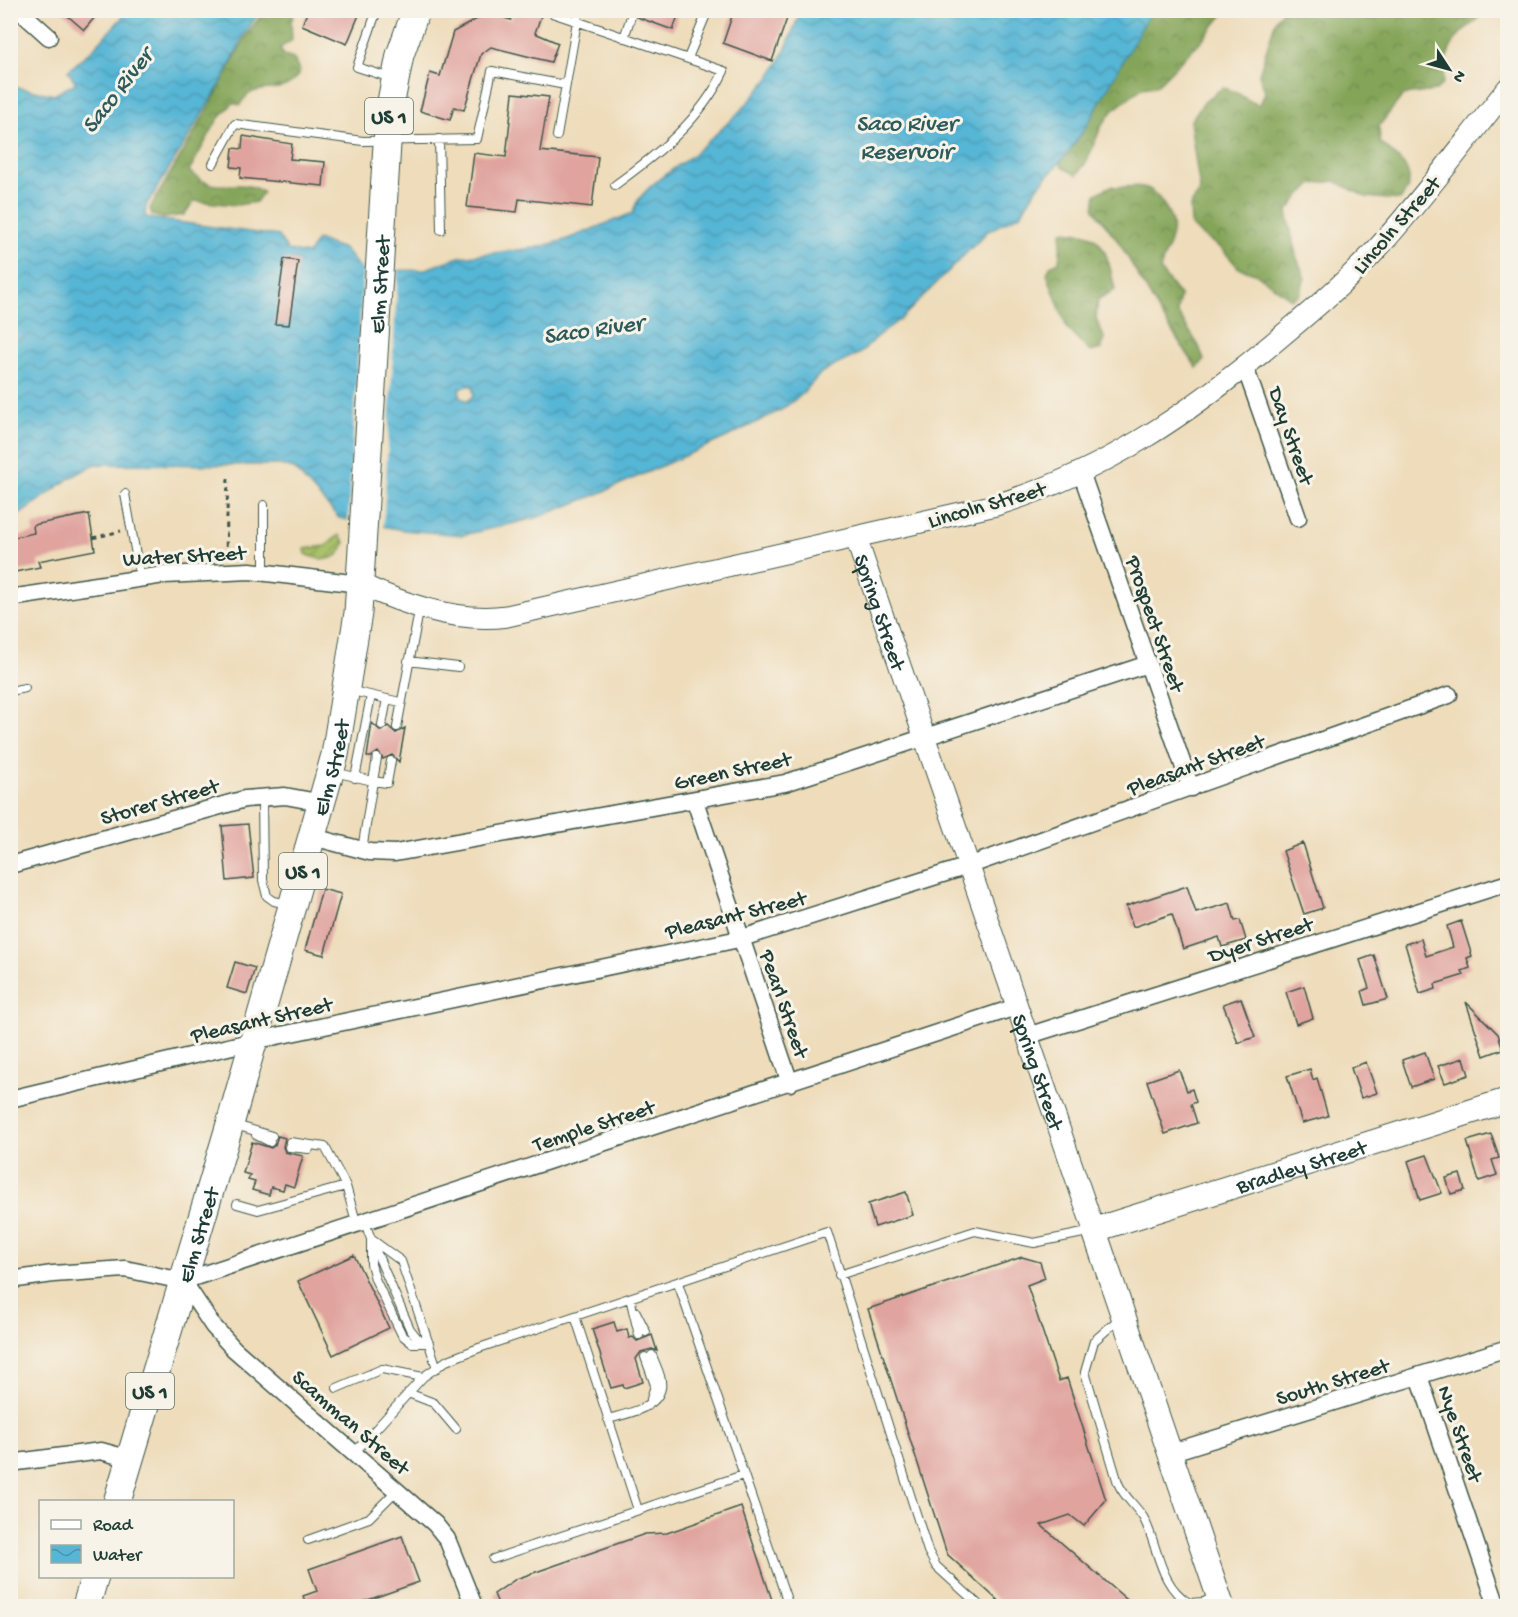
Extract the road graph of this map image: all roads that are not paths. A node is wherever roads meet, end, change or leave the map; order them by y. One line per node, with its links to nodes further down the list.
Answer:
1 (19, 10): 9 (street)
2 (377, 10): 12 (lane)
3 (416, 10): 12 (main road, Elm Street / US 1)
4 (579, 10): 8 (lane)
5 (633, 10): 10 (lane)
6 (708, 10): 11 (lane)
7 (552, 13): 8 (lane)
8 (575, 21): 10 (lane); 13 (lane)
9 (50, 37)
10 (624, 38): 11 (lane)
11 (688, 58): 19 (lane)
12 (395, 80): 17 (main road, Elm Street / US 1)
13 (565, 85): 15 (lane); 16 (lane)
14 (1508, 88): 21 (street, Lincoln Street)
15 (557, 136)
16 (439, 139): 17 (lane); 20 (lane)
17 (387, 140): 18 (lane); 29 (main road, Elm Street / US 1)
18 (213, 164)
19 (615, 185)
20 (441, 230)
21 (1245, 367): 22 (street, Lincoln Street); 25 (street, Day Street)
22 (1081, 472): 26 (street, Lincoln Street); 33 (street, Prospect Street)
23 (125, 494): 28 (lane)
24 (264, 505): 27 (lane)
25 (1298, 518)
26 (856, 538): 31 (street, Lincoln Street); 43 (street, Spring Street)
27 (264, 573): 28 (street, Water Street); 29 (street, Water Street)
28 (140, 577): 30 (street, Water Street)
29 (360, 584): 31 (street, Lincoln Street); 37 (main road, Elm Street / US 1)
30 (10, 598)
31 (420, 606): 32 (lane)
32 (408, 661): 34 (lane); 40 (lane)
33 (1148, 664): 43 (street, Green Street); 48 (street, Prospect Street)
34 (458, 667)
35 (25, 688): 36 (lane)
36 (10, 691)
37 (359, 693): 39 (lane); 46 (main road, Elm Street / US 1)
38 (1449, 695): 48 (street, Pleasant Street)
39 (387, 699): 40 (lane); 41 (lane)
40 (400, 702): 42 (lane)
41 (382, 725)
42 (397, 727)
43 (926, 738): 50 (street, Green Street); 55 (street, Spring Street)
44 (377, 758): 47 (lane)
45 (391, 760): 47 (lane)
46 (343, 774): 47 (lane); 51 (main road, Elm Street / US 1)
47 (373, 781): 53 (lane)
48 (1191, 788): 55 (street, Pleasant Street)
49 (262, 797): 51 (street, Storer Street); 54 (street, Storer Street); 57 (lane)
50 (694, 801): 53 (street, Green Street); 58 (street, Pearl Street)
51 (323, 803): 52 (main road, Elm Street / US 1)
52 (313, 837): 53 (street, Green Street); 57 (main road, Elm Street / US 1)
53 (362, 850)
54 (10, 865)
55 (968, 866): 58 (street, Pleasant Street); 59 (street, Spring Street)
56 (1508, 883): 60 (street, Dyer Street)
57 (293, 905): 61 (main road, Elm Street / US 1)
58 (739, 939): 61 (street, Pleasant Street); 62 (street, Pearl Street)
59 (1016, 1007): 60 (street, Spring Street); 62 (street, Temple Street)
60 (1027, 1036): 71 (street, Spring Street)
61 (253, 1041): 63 (street, Pleasant Street); 65 (main road, Elm Street / US 1)
62 (790, 1083): 70 (street, Temple Street)
63 (10, 1099)
64 (1508, 1100): 71 (main road, Bradley Street)
65 (239, 1127): 66 (lane); 75 (main road, Elm Street / US 1)
66 (271, 1139)
67 (290, 1144): 68 (lane)
68 (346, 1186): 69 (lane); 70 (lane)
69 (237, 1204)
70 (361, 1224): 72 (lane); 75 (street, Temple Street)
71 (1094, 1230): 73 (lane); 79 (main road, Spring Street)
72 (371, 1239): 81 (lane); 81 (lane)
73 (838, 1275): 76 (lane); 106 (lane)
74 (10, 1280): 75 (street)
75 (183, 1281): 91 (street, Scamman Street); 93 (main road, Elm Street / US 1)
76 (678, 1283): 77 (lane); 95 (lane)
77 (631, 1301): 78 (lane); 80 (lane)
78 (575, 1316): 84 (lane); 89 (lane)
79 (1123, 1316): 92 (main road, Spring Street); 102 (lane)
80 (642, 1334)
81 (429, 1343): 84 (lane)
82 (1508, 1348): 85 (street, South Street)
83 (649, 1356): 89 (lane)
84 (437, 1368): 86 (lane)
85 (1419, 1376): 92 (street, South Street); 107 (street, Nye Street)
86 (423, 1377): 87 (lane); 88 (lane)
87 (337, 1388)
88 (408, 1393): 90 (lane); 91 (lane)
89 (608, 1419): 98 (lane)
90 (456, 1429)
91 (355, 1452): 96 (street, Scamman Street)
92 (1169, 1453): 102 (main road, Spring Street)
93 (130, 1459): 94 (street); 97 (main road, Elm Street / US 1)
94 (10, 1463)
95 (743, 1475): 98 (lane); 105 (lane)
96 (397, 1490): 99 (lane); 104 (street, Scamman Street)
97 (118, 1500)
98 (638, 1510): 100 (lane)
99 (308, 1540)
100 (493, 1559)
101 (94, 1578): 103 (main road)
102 (1220, 1601)
103 (86, 1606)
104 (474, 1606)
105 (789, 1606)
106 (980, 1606)
107 (1497, 1606)

